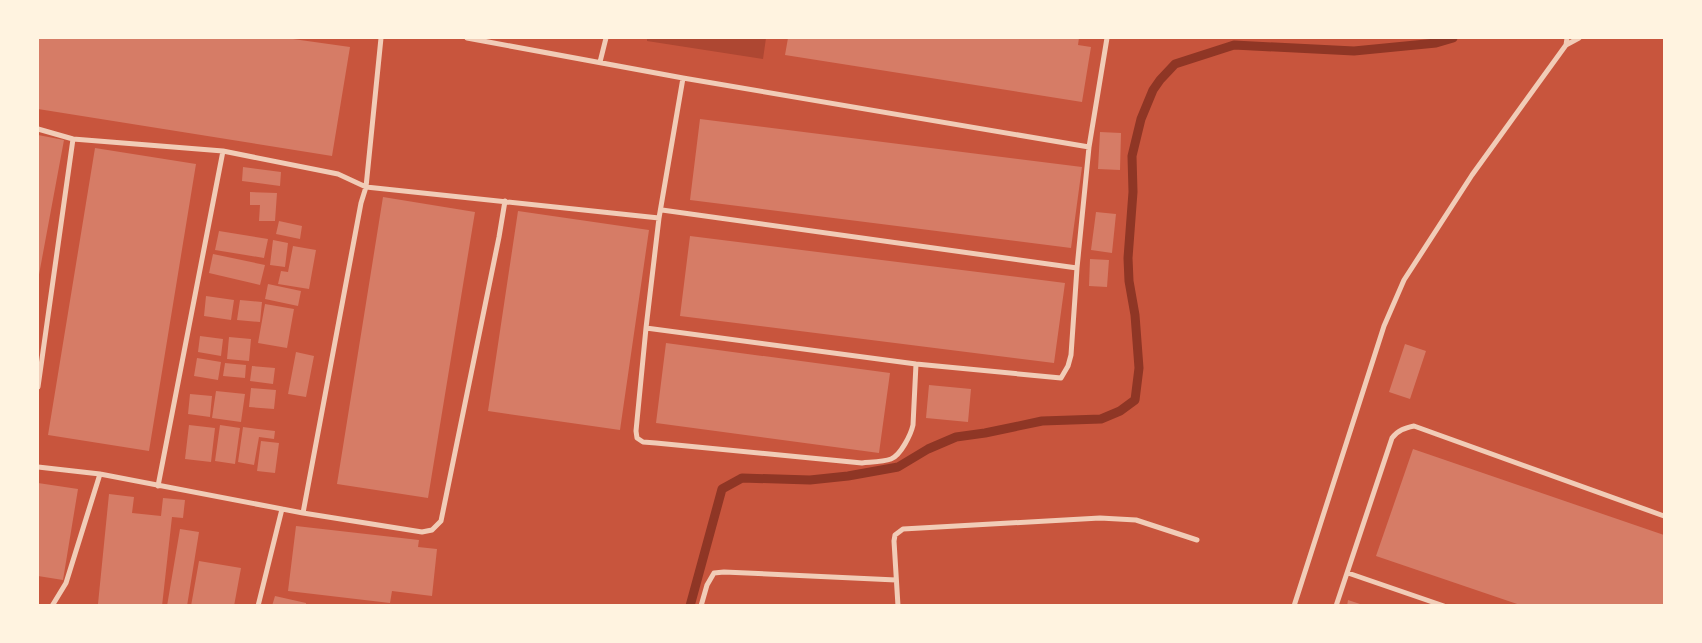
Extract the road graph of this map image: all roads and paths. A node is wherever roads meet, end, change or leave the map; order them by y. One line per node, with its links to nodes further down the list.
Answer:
1 (381, 38): 14 (street)
2 (467, 38): 8 (street)
3 (606, 38): 8 (street)
4 (1106, 38): 12 (street)
5 (1567, 38): 7 (street)
6 (1579, 38): 7 (street)
7 (1566, 45): 35 (street)
8 (600, 62): 9 (street)
9 (683, 78): 12 (street); 16 (street)
10 (38, 129): 11 (street)
11 (73, 139): 13 (street); 21 (street)
12 (1089, 147): 18 (street)
13 (223, 151): 14 (street); 24 (street)
14 (366, 187): 15 (street); 26 (street)
15 (505, 200): 17 (street); 26 (street)
16 (662, 210): 17 (street); 18 (street)
17 (659, 218): 19 (street)
18 (1077, 268): 20 (street)
19 (646, 328): 20 (street); 20 (street)
20 (916, 364)
21 (38, 387)
22 (38, 467): 23 (street)
23 (100, 474): 24 (street); 31 (street)
24 (158, 486): 25 (street)
25 (282, 509): 26 (street); 32 (street)
26 (304, 513)
27 (1664, 516): 29 (street)
28 (1197, 540): 30 (street)
29 (1348, 573): 36 (street); 37 (street)
30 (896, 580): 33 (street); 34 (street)
31 (52, 606)
32 (258, 606)
33 (702, 606)
34 (898, 606)
35 (1294, 606)
36 (1336, 606)
37 (1444, 606)

